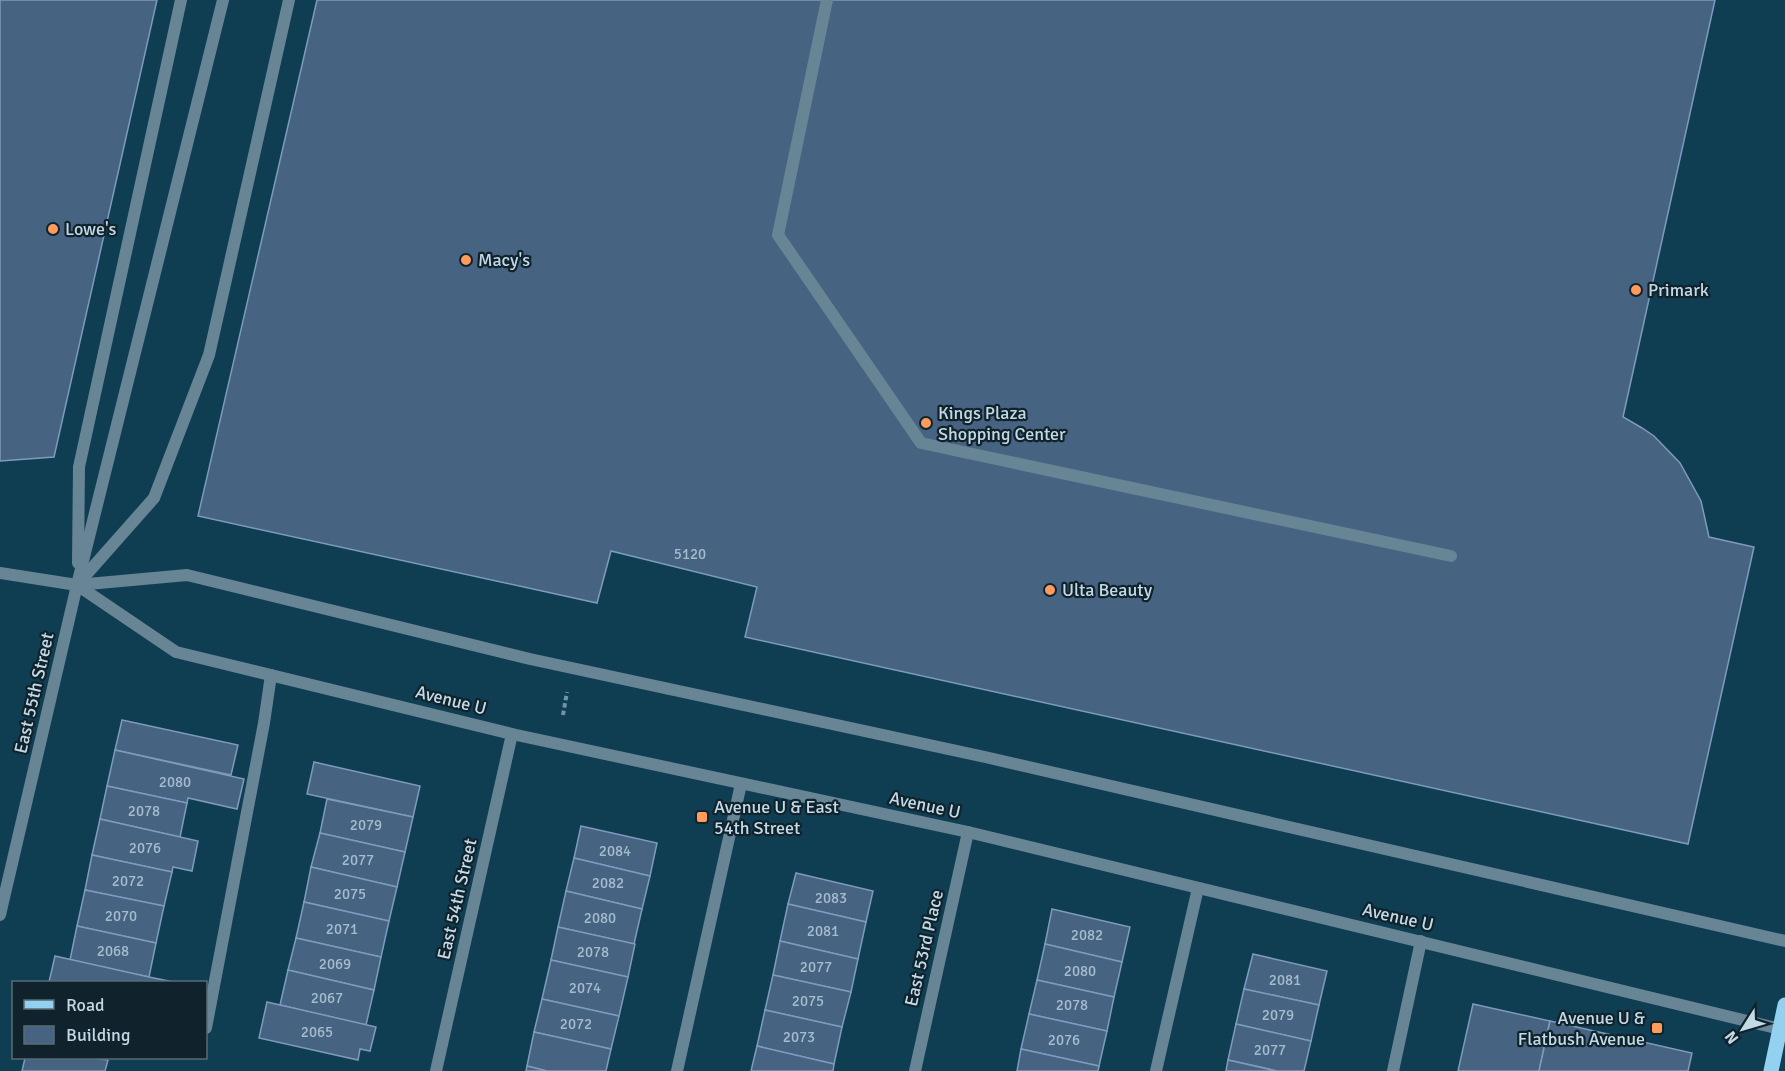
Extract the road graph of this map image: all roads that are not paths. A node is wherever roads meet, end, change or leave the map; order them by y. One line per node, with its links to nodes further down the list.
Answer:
1 (181, 0): 7 (street)
2 (224, 0): 7 (street)
3 (289, 0): 7 (street)
4 (827, 0): 5 (street)
5 (1451, 556)
6 (0, 573): 7 (street, Avenue U)
7 (77, 585): 8 (street, Avenue U); 13 (street, East 55th Street); 15 (street, Avenue U)
8 (272, 675): 9 (street, Avenue U); 17 (street)
9 (512, 734): 10 (street, Avenue U); 19 (street, East 54th Street)
10 (741, 784): 11 (street, Avenue U); 20 (street)
11 (968, 832): 12 (street, Avenue U); 21 (street, East 53rd Place)
12 (1198, 888): 14 (street, Avenue U); 22 (street)
13 (0, 915)
14 (1421, 941): 18 (street, Avenue U); 23 (street)
15 (1785, 941)
16 (1785, 1005): 18 (main road)
17 (207, 1023)
18 (1780, 1029): 24 (main road)
19 (436, 1071)
20 (677, 1071)
21 (915, 1071)
22 (1156, 1071)
23 (1393, 1071)
24 (1771, 1071)

